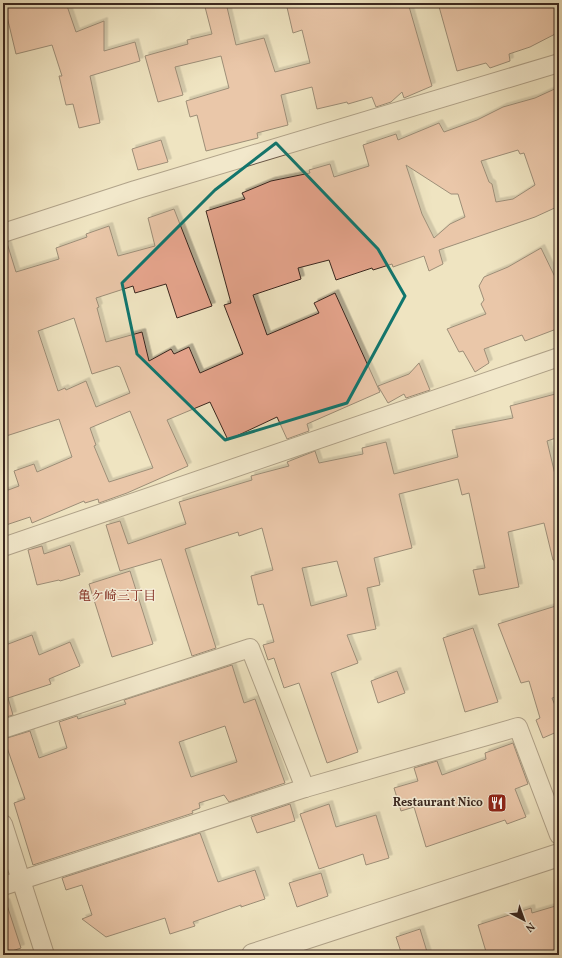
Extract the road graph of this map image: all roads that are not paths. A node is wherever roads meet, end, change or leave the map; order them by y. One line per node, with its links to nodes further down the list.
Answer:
1 (559, 63): 2 (street)
2 (3, 233)
3 (559, 357): 4 (street)
4 (3, 547)
5 (3, 729): 6 (street)
6 (305, 788): 8 (street); 10 (street)
7 (3, 824): 10 (street)
8 (559, 835)
9 (559, 856): 13 (street)
10 (21, 880): 11 (street); 12 (street)
11 (3, 886)
12 (45, 955)
13 (253, 955)

